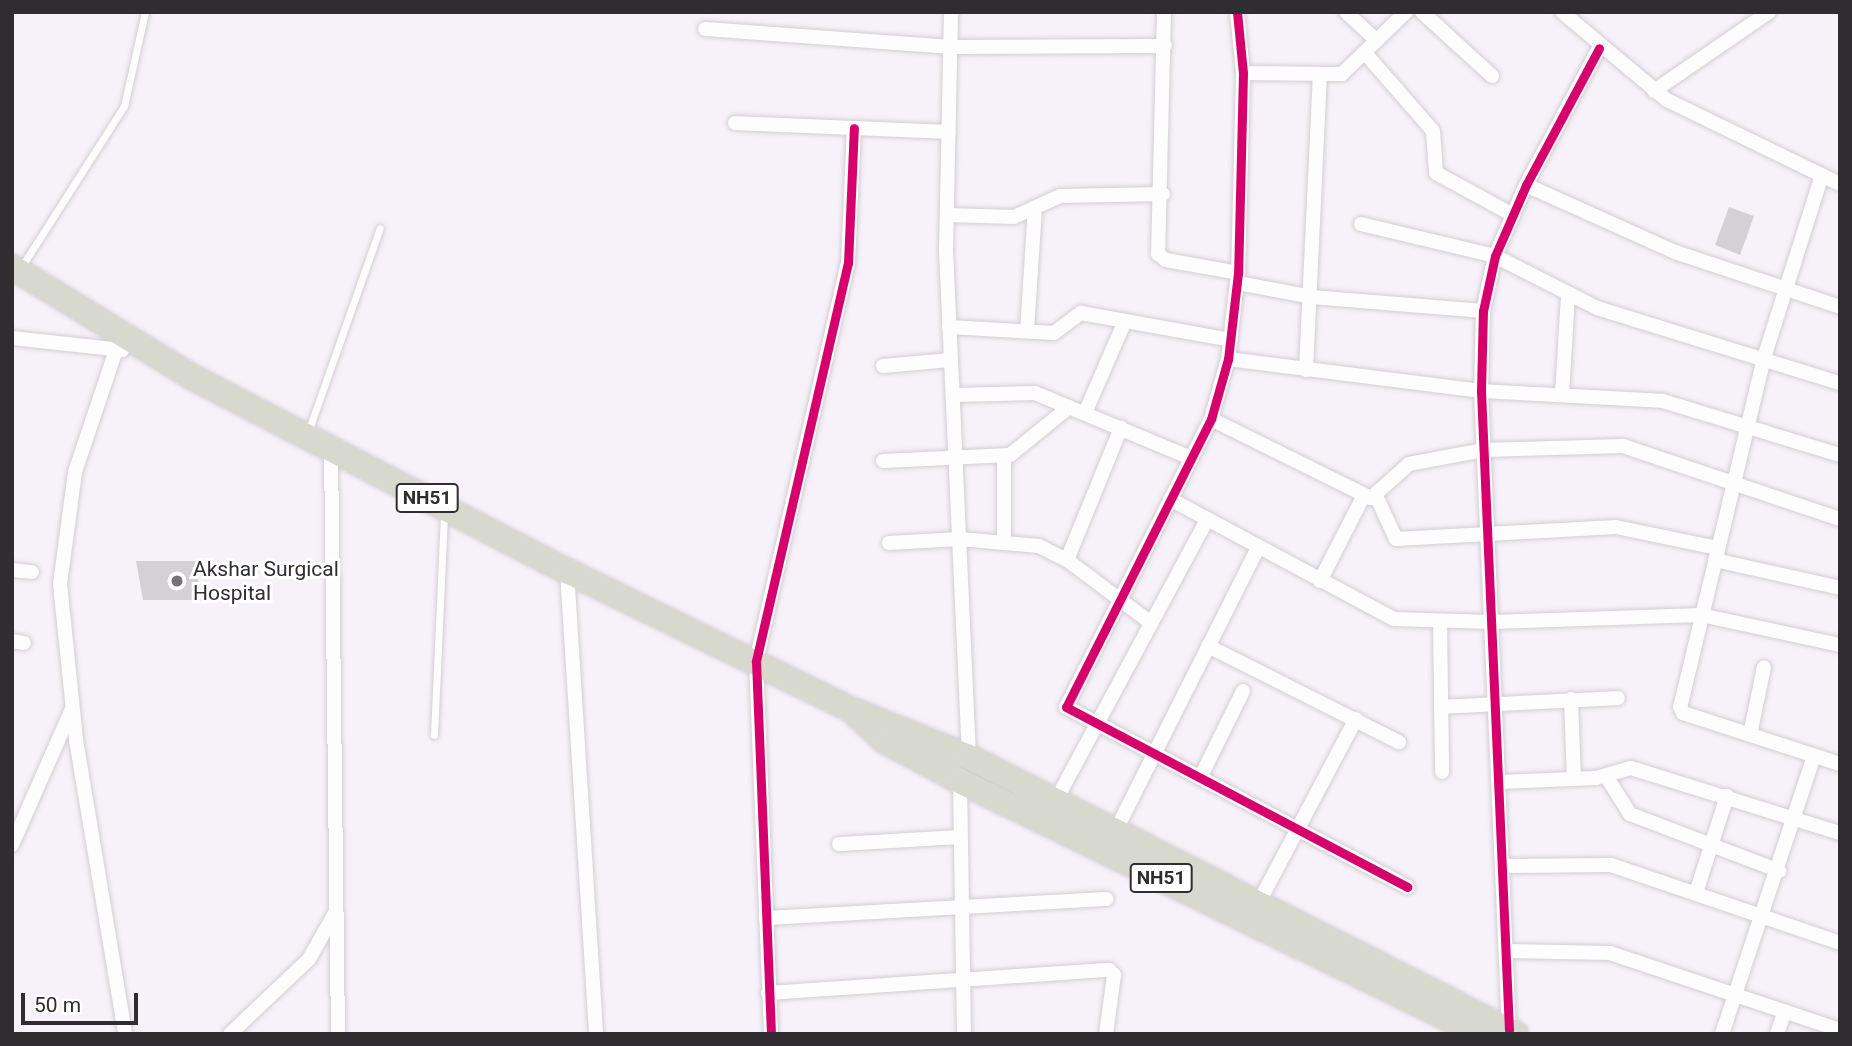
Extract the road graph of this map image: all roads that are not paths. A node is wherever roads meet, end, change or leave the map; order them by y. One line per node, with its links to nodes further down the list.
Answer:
1 (145, 12): 33 (lane)
2 (951, 12): 13 (street)
3 (1164, 12): 12 (street)
4 (1237, 12): 16 (street)
5 (1346, 12): 11 (street)
6 (1406, 12): 11 (street)
7 (1422, 12): 18 (street)
8 (1562, 12): 14 (street)
9 (1769, 12): 19 (street)
10 (705, 29): 13 (street)
11 (1377, 41): 15 (street)
12 (1165, 46): 13 (street); 26 (street)
13 (951, 47): 22 (street)
14 (1599, 48): 19 (street); 25 (street)
15 (1365, 53): 17 (street); 29 (street)
16 (1243, 73): 17 (street); 34 (street)
17 (1320, 76): 37 (street)
18 (1492, 76)
19 (1654, 91): 23 (street)
20 (735, 123): 21 (street)
21 (854, 128): 22 (street); 94 (street)
22 (949, 132): 28 (street)
23 (1822, 175): 24 (street); 35 (street)
24 (1840, 184)
25 (1526, 185): 29 (street); 35 (street)
26 (1163, 194): 27 (street); 34 (street)
27 (1035, 207): 28 (street); 42 (street)
28 (948, 215): 41 (street)
29 (1513, 215): 32 (street)
30 (1361, 224): 32 (street)
31 (380, 228): 61 (lane)
32 (1495, 256): 36 (street); 39 (street)
33 (15, 269): 46 (highway, NH51)
34 (1238, 278): 37 (street); 44 (street)
35 (1786, 290): 38 (street); 47 (street)
36 (1568, 295): 47 (street); 54 (street)
37 (1312, 297): 39 (street); 51 (street)
38 (1840, 307)
39 (1483, 311): 53 (street)
40 (1125, 321): 42 (street); 44 (street); 57 (street)
41 (949, 327): 42 (street); 49 (street)
42 (1027, 331)
43 (12, 338): 45 (street)
44 (1231, 340): 48 (street)
45 (116, 350): 46 (street); 101 (street)
46 (155, 354): 61 (highway, NH51)
47 (1764, 358): 52 (street); 59 (street)
48 (1228, 359): 51 (street); 58 (street)
49 (950, 360): 50 (street); 55 (street)
50 (883, 366)
51 (1306, 370): 53 (street)
52 (1840, 383)
53 (1480, 391): 54 (street); 63 (street)
54 (1562, 394): 59 (street)
55 (953, 395): 56 (street); 67 (street)
56 (1069, 407): 57 (street); 65 (street)
57 (1085, 413): 60 (street)
58 (1211, 419): 66 (street); 70 (street)
59 (1747, 424): 64 (street); 69 (street)
60 (1121, 428): 66 (street); 81 (street)
61 (307, 435): 62 (highway, NH51)
62 (331, 447): 72 (highway, NH51); 134 (street)
63 (1483, 450): 69 (street); 70 (street); 75 (street)
64 (1840, 455)
65 (1004, 456): 67 (street); 78 (street)
66 (1191, 458): 71 (street)
67 (956, 459): 68 (street); 76 (street)
68 (883, 461)
69 (1731, 486): 73 (street); 80 (street)
70 (1370, 497): 75 (street); 85 (street)
71 (1170, 499): 74 (street); 87 (street)
72 (444, 508): 83 (highway, NH51); 105 (lane)
73 (1840, 519)
74 (1207, 520): 79 (street); 90 (street)
75 (1489, 535): 80 (street); 91 (street)
76 (960, 539): 77 (street); 78 (street); 110 (street)
77 (889, 543)
78 (1004, 543): 81 (street)
79 (1258, 548): 85 (street); 93 (street)
80 (1716, 554): 86 (street); 88 (street)
81 (1067, 560): 87 (street)
82 (12, 570): 84 (street)
83 (567, 571): 94 (highway, NH51); 150 (street)
84 (32, 572)
85 (1320, 581): 89 (street)
86 (1840, 588)
87 (1117, 601): 90 (street); 104 (street)
88 (1701, 615): 91 (street); 92 (street); 106 (street)
89 (1440, 621): 91 (street); 100 (street)
90 (1150, 622): 104 (street)
91 (1492, 622): 99 (street)
92 (1840, 645)
93 (1208, 646): 103 (street); 108 (street)
94 (756, 661): 102 (highway, NH51); 137 (street)
95 (1764, 667): 106 (street)
96 (1243, 691): 114 (street)
97 (1618, 698): 98 (street)
98 (1571, 699): 99 (street); 115 (street)
99 (1496, 705): 100 (street); 117 (street)
100 (1441, 707): 112 (street)
101 (72, 708): 126 (street); 147 (street)
102 (852, 710): 110 (highway, NH51); 116 (highway, NH51)
103 (1356, 719): 107 (street); 121 (street)
104 (1097, 726): 108 (street); 119 (street)
105 (434, 735)
106 (1750, 735): 109 (street)
107 (1399, 741)
108 (1153, 754): 114 (street); 123 (street)
109 (1814, 756): 111 (street); 120 (street)
110 (970, 757): 119 (highway, NH51)
111 (1840, 764)
112 (1442, 772)
113 (1606, 776): 115 (street); 118 (street); 127 (street)
114 (1200, 778): 121 (street)
115 (1574, 779): 117 (street)
116 (960, 781): 124 (street); 144 (highway, NH51)
117 (1500, 782): 128 (street)
118 (1727, 796): 120 (street); 127 (street)
119 (1055, 802): 123 (highway, NH51)
120 (1795, 820): 122 (street); 129 (street)
121 (1296, 827): 130 (street); 133 (street)
122 (1840, 833)
123 (1114, 834): 133 (highway, NH51)
124 (961, 837): 125 (street); 135 (street)
125 (839, 844)
126 (12, 845)
127 (1712, 847): 129 (street); 131 (street)
128 (1503, 866): 131 (street); 139 (street)
129 (1779, 872): 136 (street)
130 (1407, 887)
131 (1696, 893): 136 (street)
132 (1105, 899): 135 (street)
133 (1259, 902): 144 (highway, NH51)
134 (337, 908): 148 (street); 149 (street)
135 (962, 909): 137 (street); 140 (street)
136 (1765, 916): 138 (street); 142 (street)
137 (765, 918): 141 (street)
138 (1840, 943)
139 (1508, 951): 142 (street); 146 (street)
140 (964, 980): 141 (street); 152 (street); 153 (street)
141 (768, 993): 151 (street)
142 (1737, 995): 143 (street); 155 (street)
143 (1785, 1011): 145 (street); 156 (street)
144 (1459, 1020): 146 (highway, NH51); 154 (highway, NH51)
145 (1840, 1030)
146 (1513, 1032)
147 (125, 1034)
148 (230, 1034)
149 (338, 1034)
150 (596, 1034)
151 (771, 1034)
152 (964, 1034)
153 (1106, 1034)
154 (1480, 1034)
155 (1722, 1034)
156 (1777, 1034)

